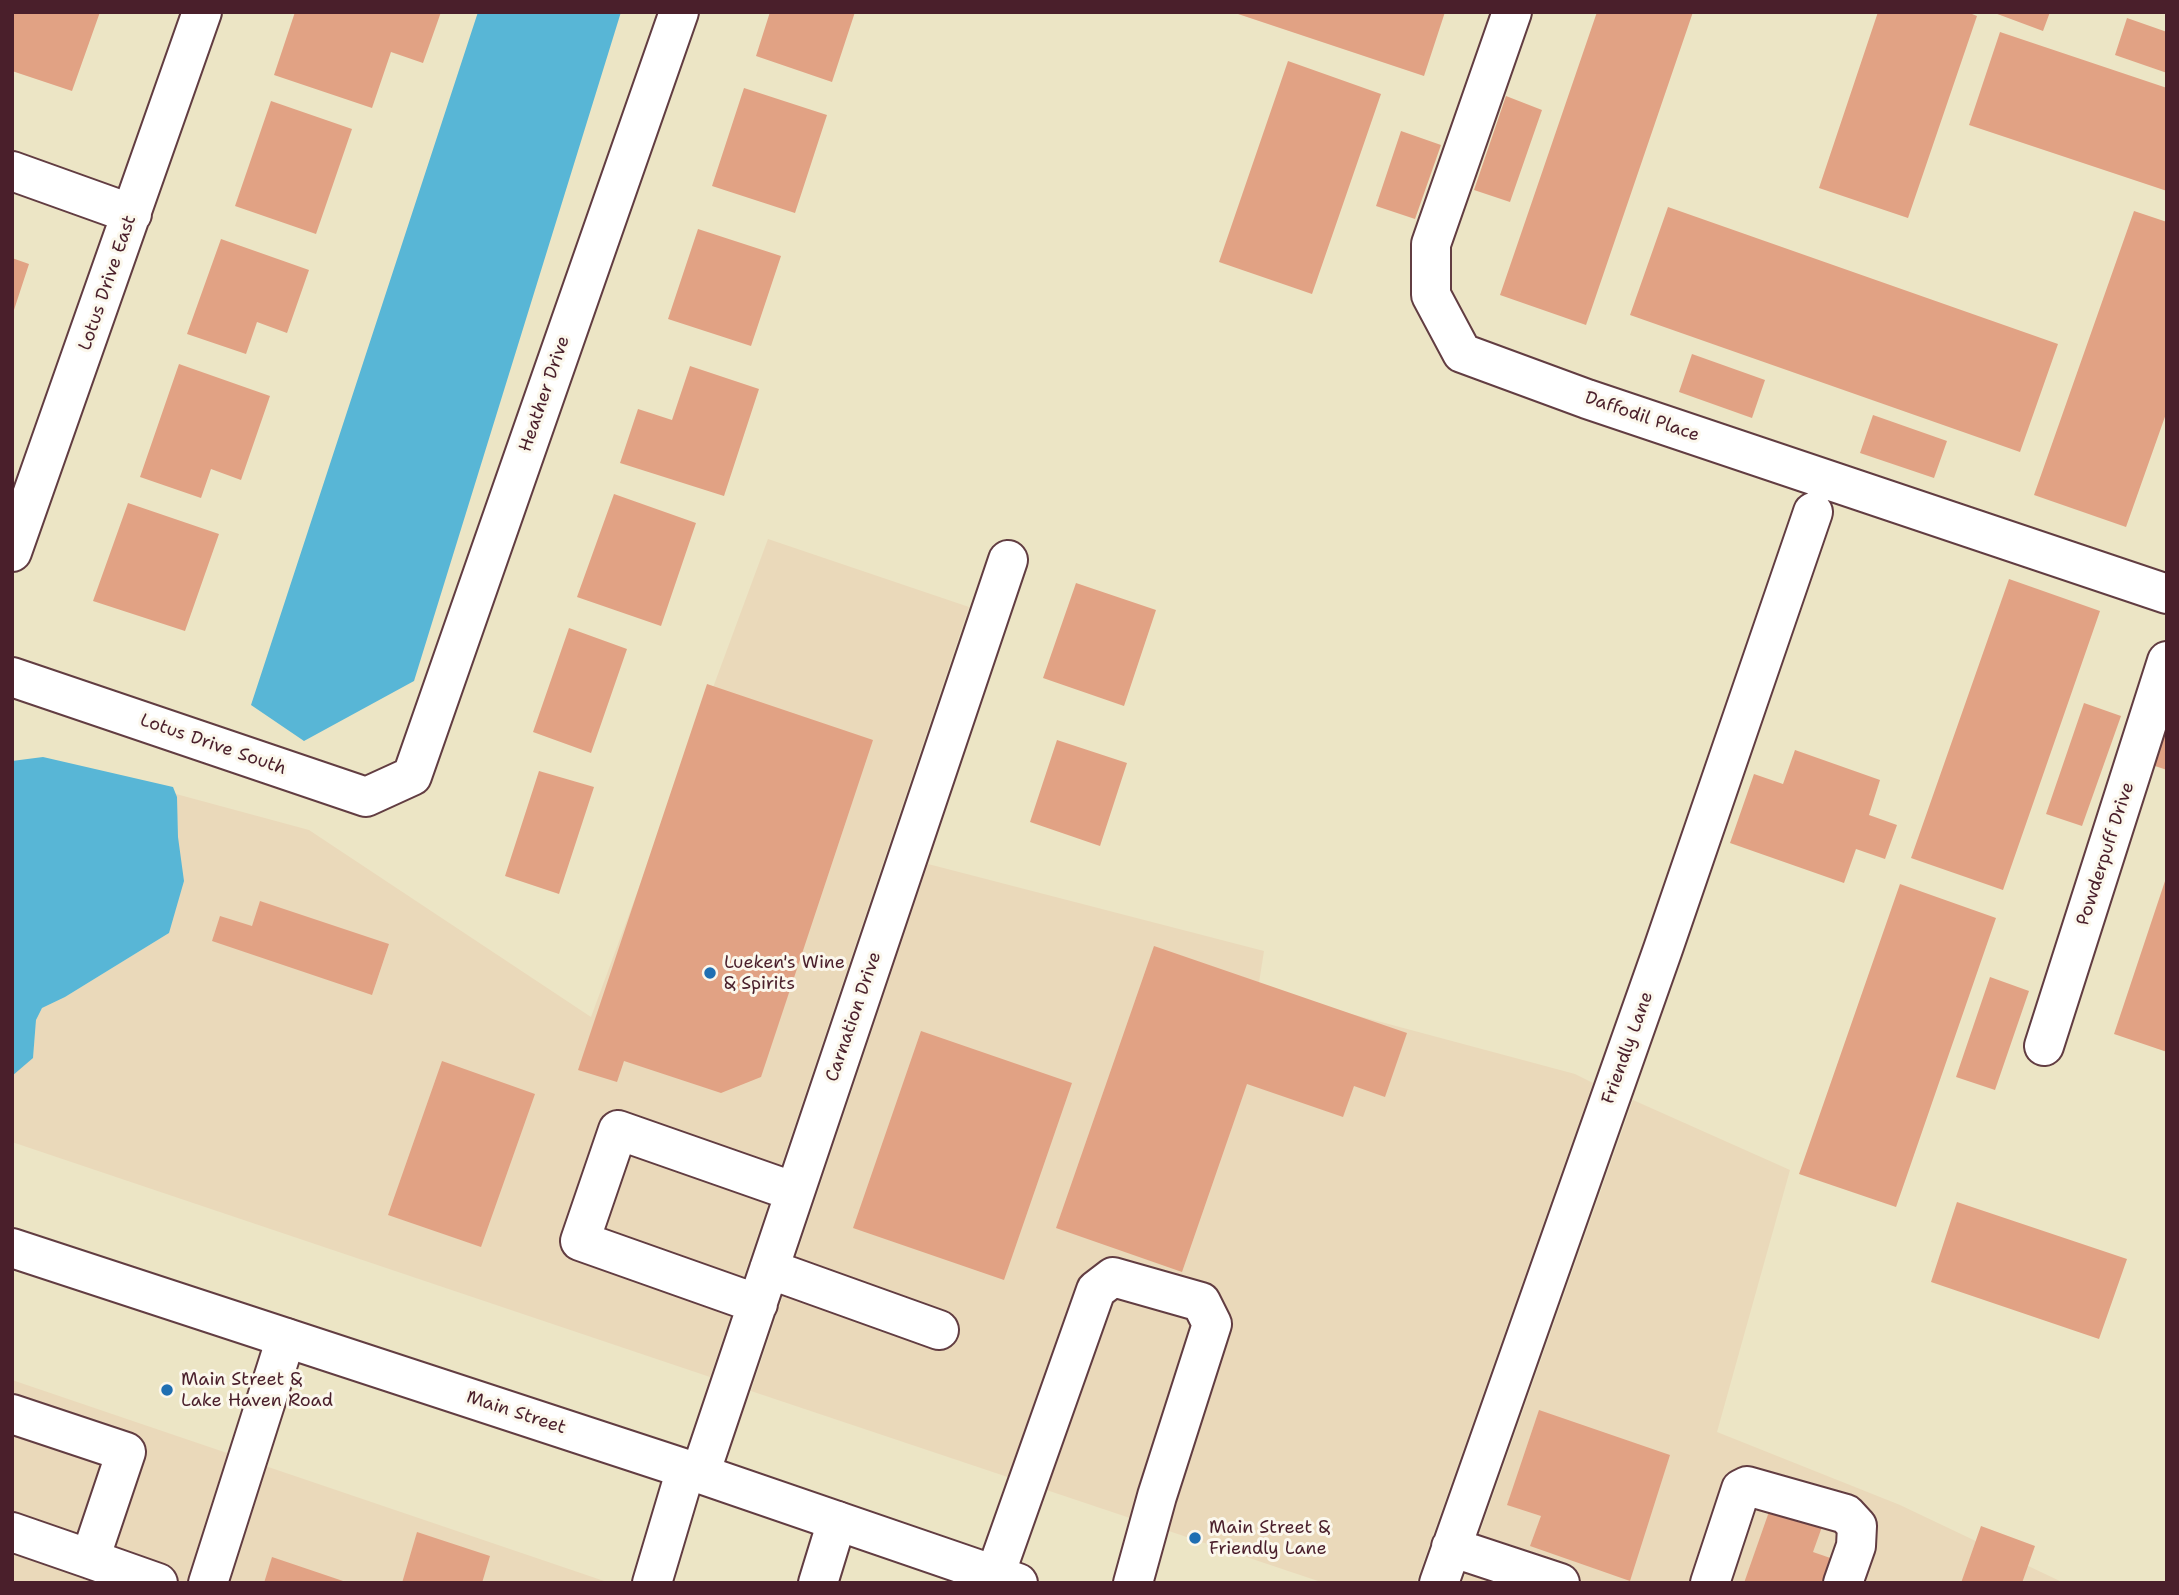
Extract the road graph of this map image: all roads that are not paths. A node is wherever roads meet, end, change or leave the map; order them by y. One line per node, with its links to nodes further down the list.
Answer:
1 (202, 12): 5 (street, Lotus Drive East)
2 (679, 12): 12 (street, Heather Drive)
3 (1512, 12): 9 (street, Daffodil Place)
4 (12, 172): 5 (street)
5 (132, 214): 7 (street, Lotus Drive East)
6 (1813, 512): 23 (street, Friendly Lane)
7 (12, 552)
8 (1008, 560): 14 (street, Carnation Drive)
9 (2167, 594)
10 (2167, 661): 13 (street, Powderpuff Drive)
11 (12, 677): 12 (street, Lotus Drive South)
12 (412, 776)
13 (2044, 1046)
14 (795, 1192): 16 (street, Carnation Drive); 16 (street)
15 (12, 1248): 18 (street, Main Street)
16 (763, 1287): 17 (street); 20 (street, Carnation Drive)
17 (939, 1330)
18 (286, 1338): 20 (street, Main Street); 27 (street)
19 (12, 1414): 24 (street)
20 (693, 1472): 21 (street, Main Street); 28 (street, Carnation Drive)
21 (837, 1521): 25 (street, Main Street); 29 (street)
22 (12, 1532): 24 (street)
23 (1451, 1547): 31 (street, Friendly Lane); 32 (street)
24 (90, 1559): 26 (street)
25 (1006, 1579): 30 (street)
26 (158, 1583)
27 (208, 1583)
28 (652, 1583)
29 (818, 1583)
30 (1133, 1583)
31 (1439, 1583)
32 (1560, 1583)
33 (1710, 1583): 34 (street)
34 (1843, 1583)

